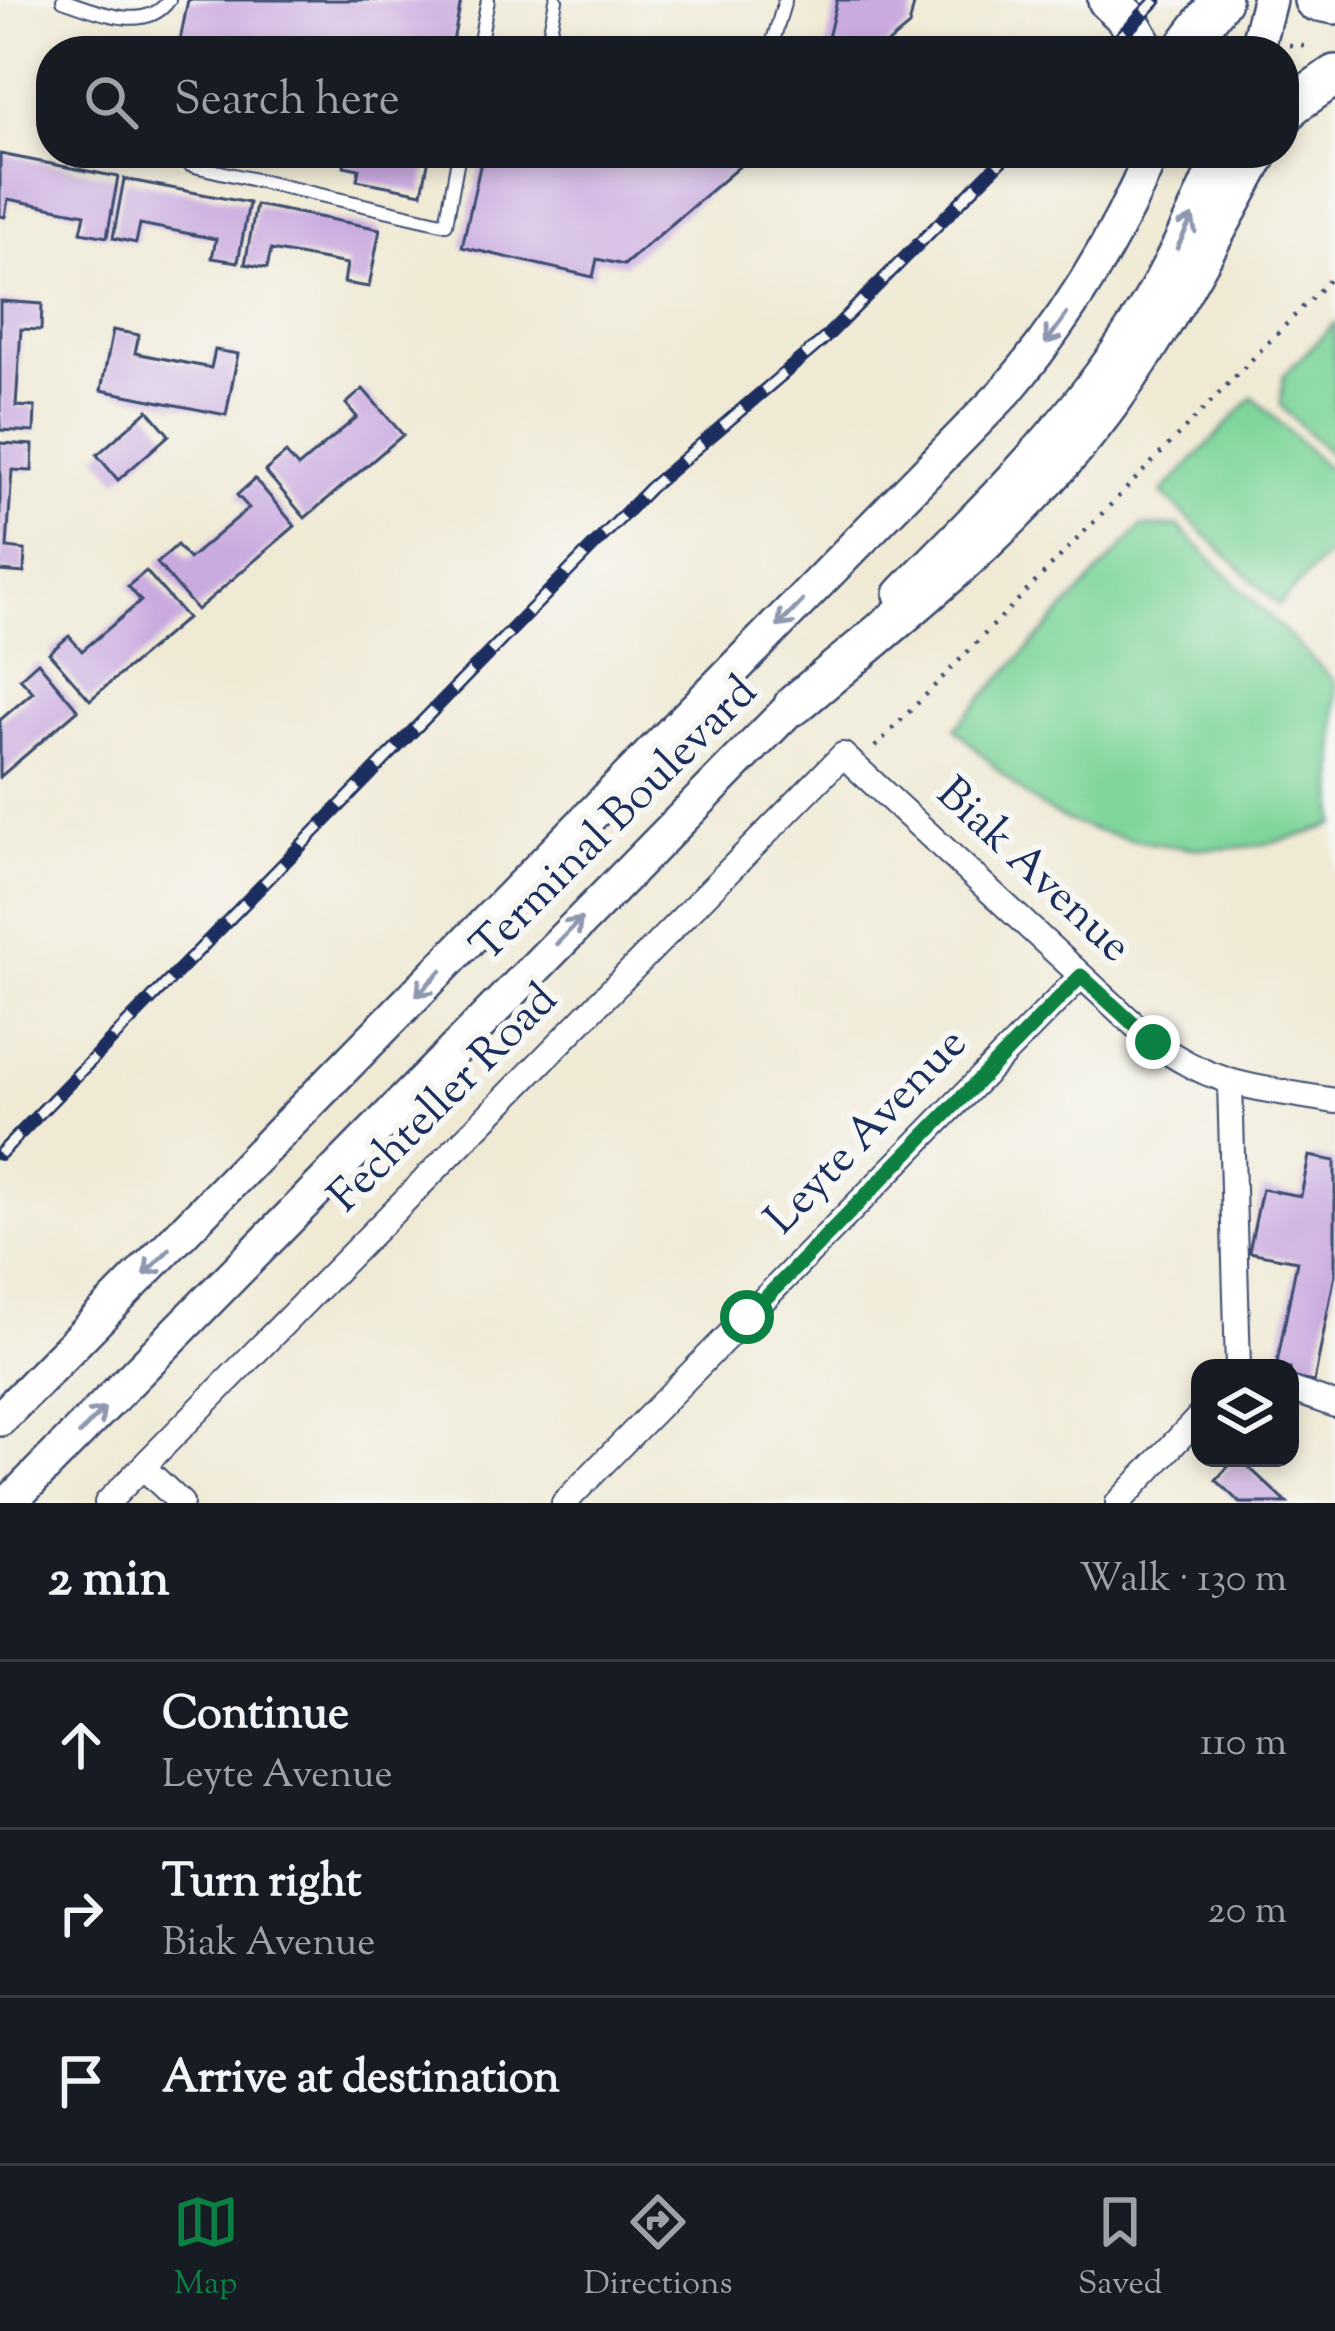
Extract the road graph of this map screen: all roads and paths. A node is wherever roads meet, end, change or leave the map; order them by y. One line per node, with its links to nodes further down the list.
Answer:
1 (63, 0): 2 (lane)
2 (169, 0)
3 (488, 0): 12 (lane)
4 (556, 0): 13 (lane)
5 (784, 0): 14 (lane)
6 (1108, 0): 15 (main road)
7 (1200, 0): 16 (main road)
8 (1221, 0): 17 (main road)
9 (1269, 0): 18 (main road)
10 (1314, 0): 11 (main road)
11 (1335, 4)
12 (481, 36)
13 (549, 36)
14 (774, 36)
15 (1137, 36)
16 (1190, 36)
17 (1195, 36)
18 (1269, 36)
19 (1327, 60): 20 (main road)
20 (1299, 96)
21 (203, 168): 22 (lane)
22 (456, 168)
23 (1145, 168): 34 (main road, Terminal Boulevard, one-way to 34)
24 (1214, 168): 26 (main road, Terminal Boulevard, one-way to 24)
25 (1250, 168): 26 (main road)
26 (794, 705): 37 (main road, Terminal Boulevard, one-way to 26)
27 (844, 755): 28 (street, Biak Avenue); 36 (street, Fechteller Road)
28 (1081, 976): 29 (street, Biak Avenue); 40 (street, Leyte Avenue)
29 (1230, 1082): 30 (street, Biak Avenue); 31 (street)
30 (1335, 1101)
31 (1238, 1359)
32 (1299, 1392): 33 (street)
33 (1335, 1405)
34 (0, 1419)
35 (1191, 1426): 41 (street)
36 (143, 1467): 38 (street, Fechteller Road); 39 (street)
37 (9, 1503)
38 (106, 1503)
39 (182, 1503)
40 (564, 1503)
41 (1118, 1503)

